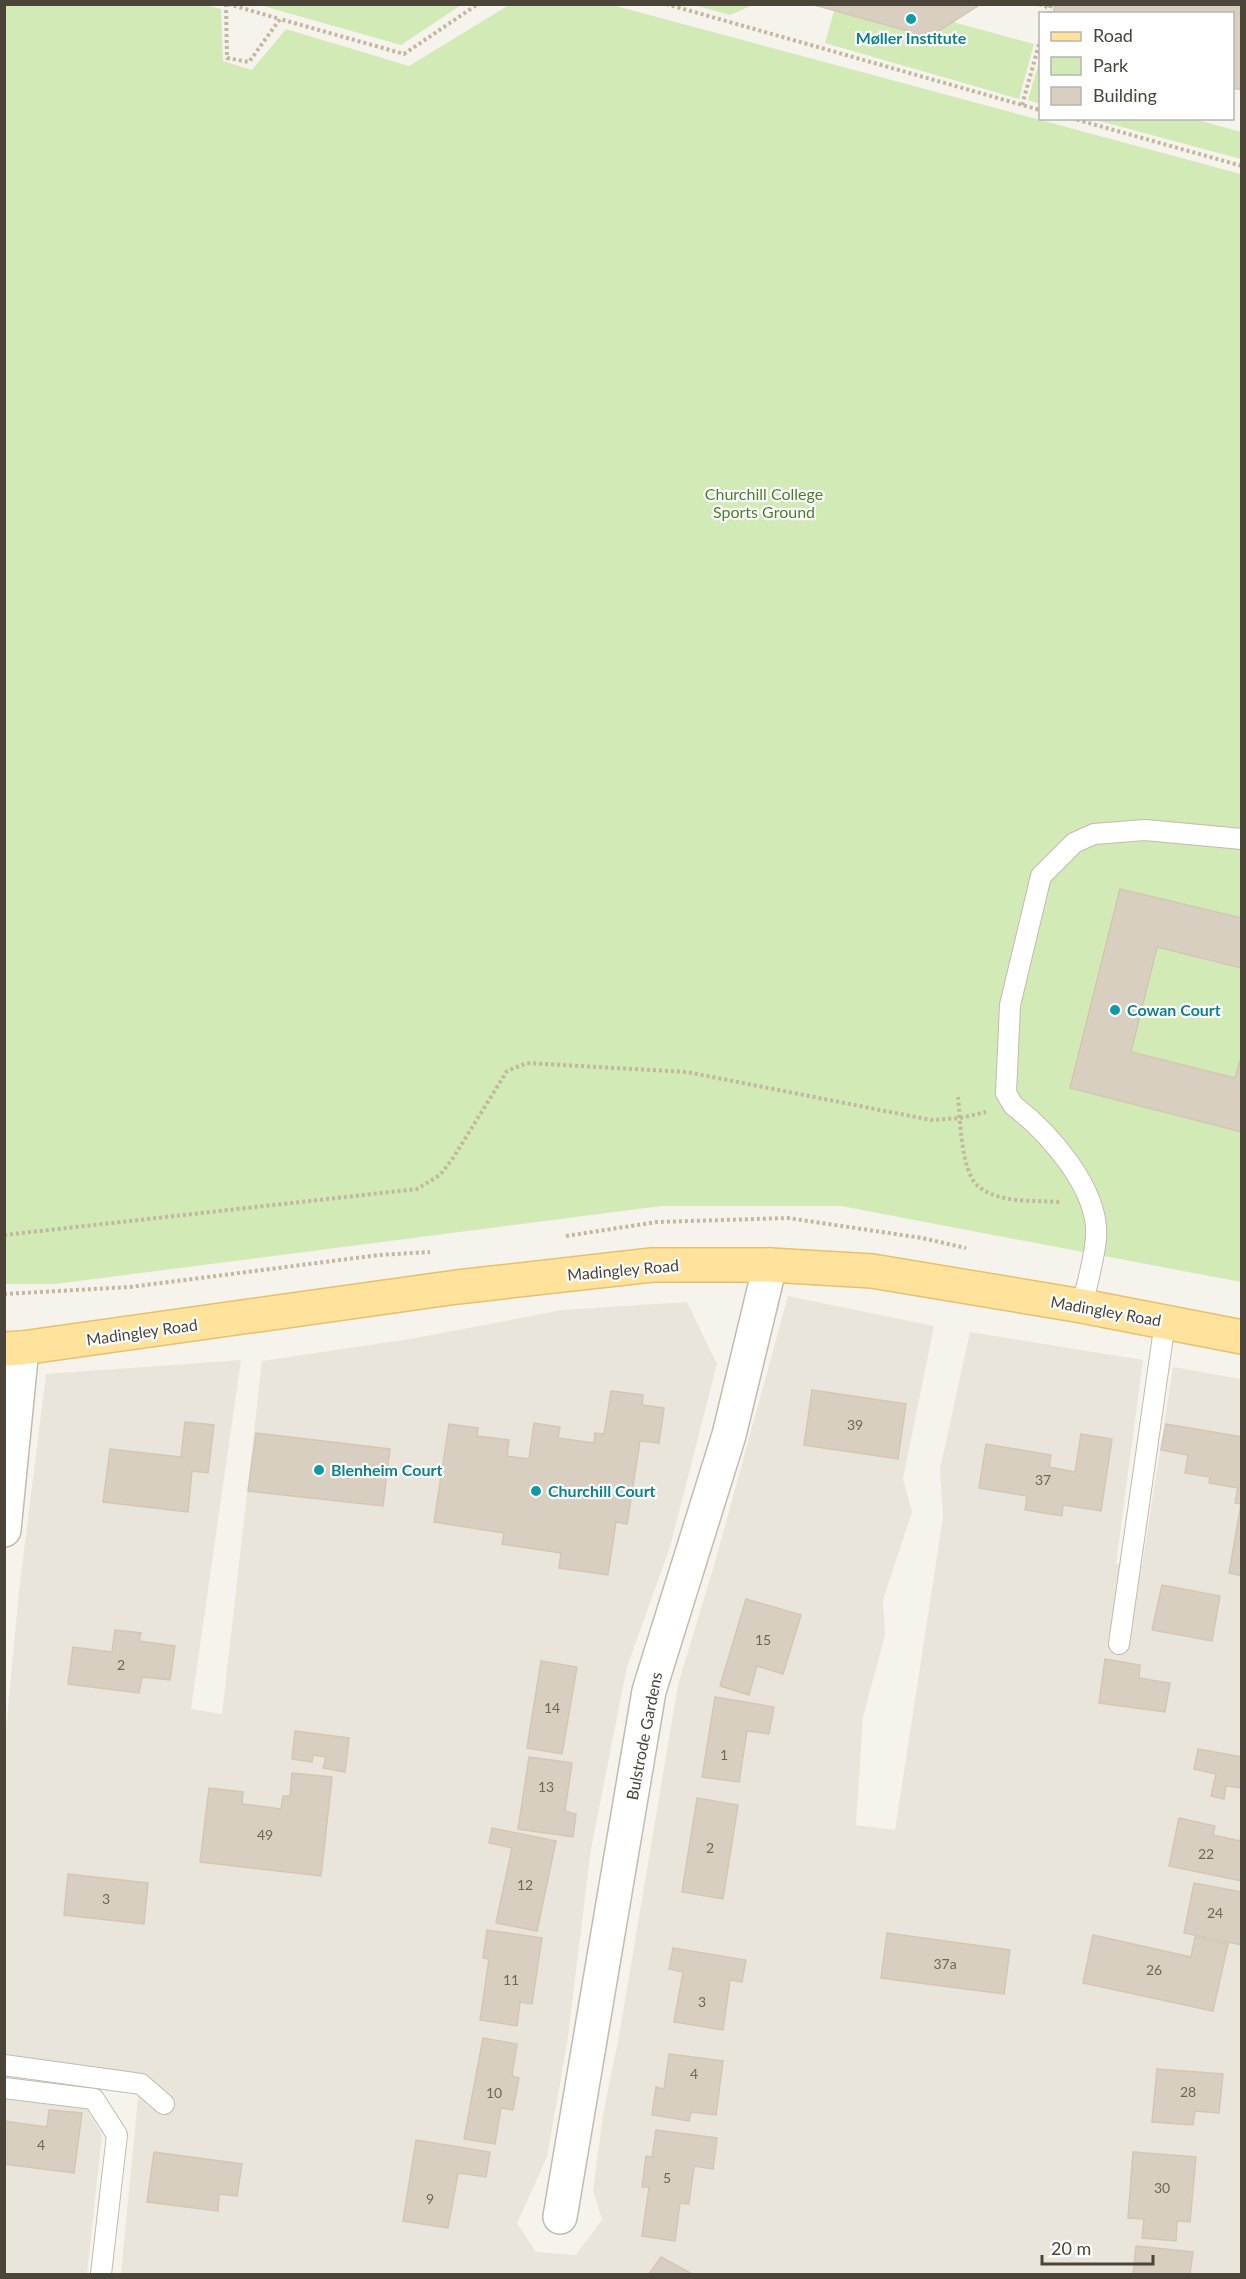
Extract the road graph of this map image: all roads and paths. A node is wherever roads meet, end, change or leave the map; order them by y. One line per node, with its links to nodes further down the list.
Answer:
1 (227, 4): 6 (path); 6 (path)
2 (478, 4): 6 (path)
3 (666, 4): 8 (path)
4 (1039, 4): 5 (path)
5 (1051, 6)
6 (280, 19)
7 (1039, 48): 8 (path)
8 (1022, 105): 9 (path)
9 (1039, 109)
10 (1078, 120): 11 (path)
11 (1242, 166)
12 (1242, 838): 14 (lane)
13 (958, 1097): 15 (path)
14 (1012, 1104): 15 (path); 16 (lane)
15 (960, 1118): 16 (path); 17 (path)
16 (1093, 1209): 19 (lane)
17 (4, 1235)
18 (770, 1264): 19 (main road, Madingley Road); 22 (main road, Madingley Road); 28 (street, Bulstrode Gardens)
19 (1082, 1306): 20 (main road, Madingley Road)
20 (1165, 1322): 21 (main road, Madingley Road); 24 (lane)
21 (1242, 1337)
22 (13, 1349): 23 (street)
23 (4, 1530)
24 (1119, 1644)
25 (4, 2065): 27 (lane)
26 (4, 2088): 29 (lane)
27 (164, 2104)
28 (560, 2217)
29 (101, 2274)

